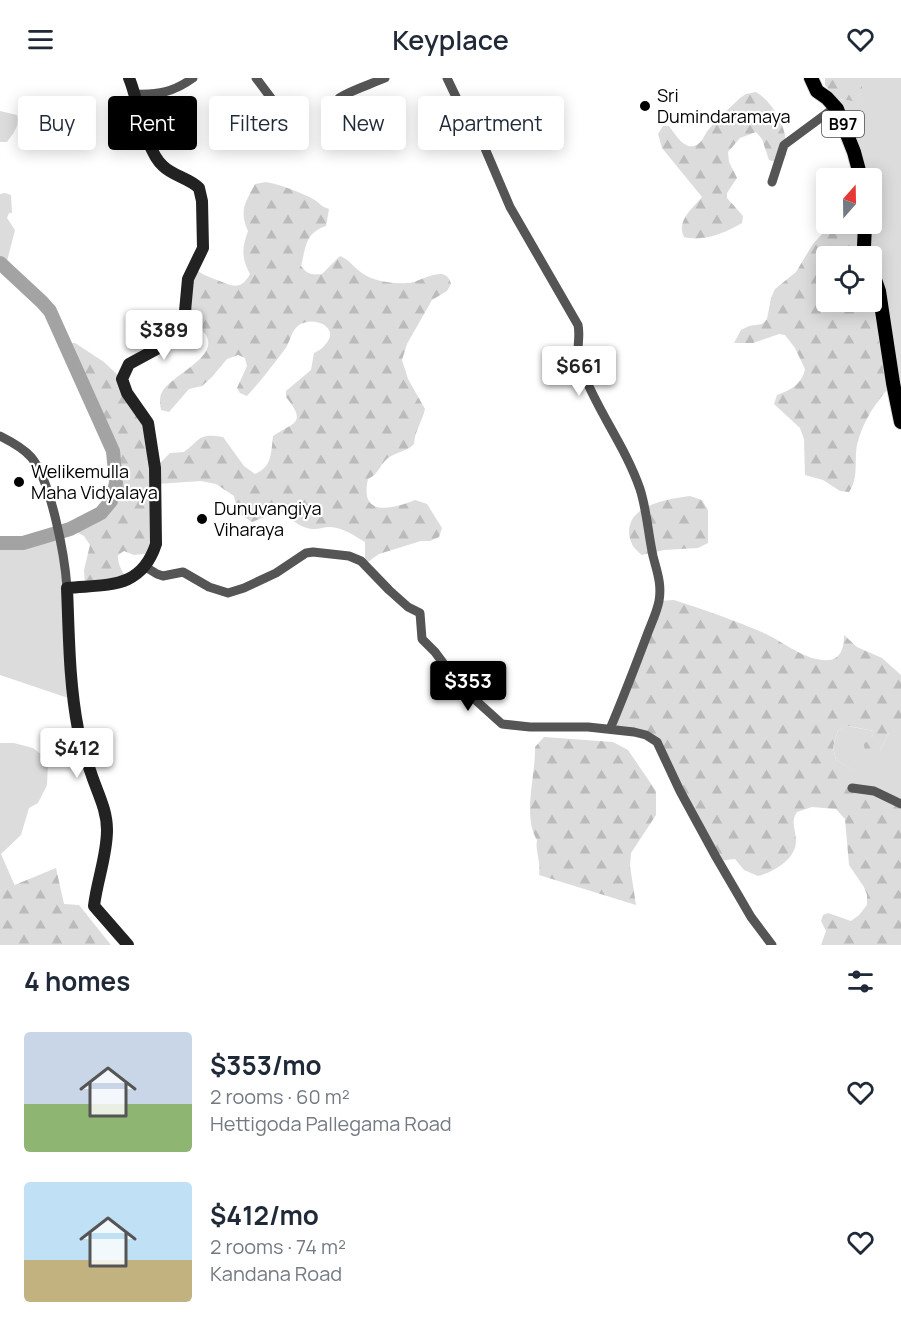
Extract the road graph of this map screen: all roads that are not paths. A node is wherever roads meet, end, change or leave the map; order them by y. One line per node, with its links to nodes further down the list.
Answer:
1 (129, 78): 7 (street)
2 (193, 78): 7 (street)
3 (256, 78): 8 (street)
4 (385, 78): 9 (street)
5 (447, 78): 18 (street)
6 (811, 78): 10 (main road, B97)
7 (135, 94): 16 (street)
8 (270, 96)
9 (342, 96)
10 (834, 108): 11 (main road, B97); 12 (street)
11 (858, 168)
12 (772, 182)
13 (882, 311): 14 (main road)
14 (901, 422)
15 (0, 436): 17 (street)
16 (144, 566): 17 (street); 18 (street)
17 (67, 588): 21 (street)
18 (610, 729): 22 (street)
19 (852, 788): 20 (street)
20 (901, 804)
21 (128, 945)
22 (772, 945)

